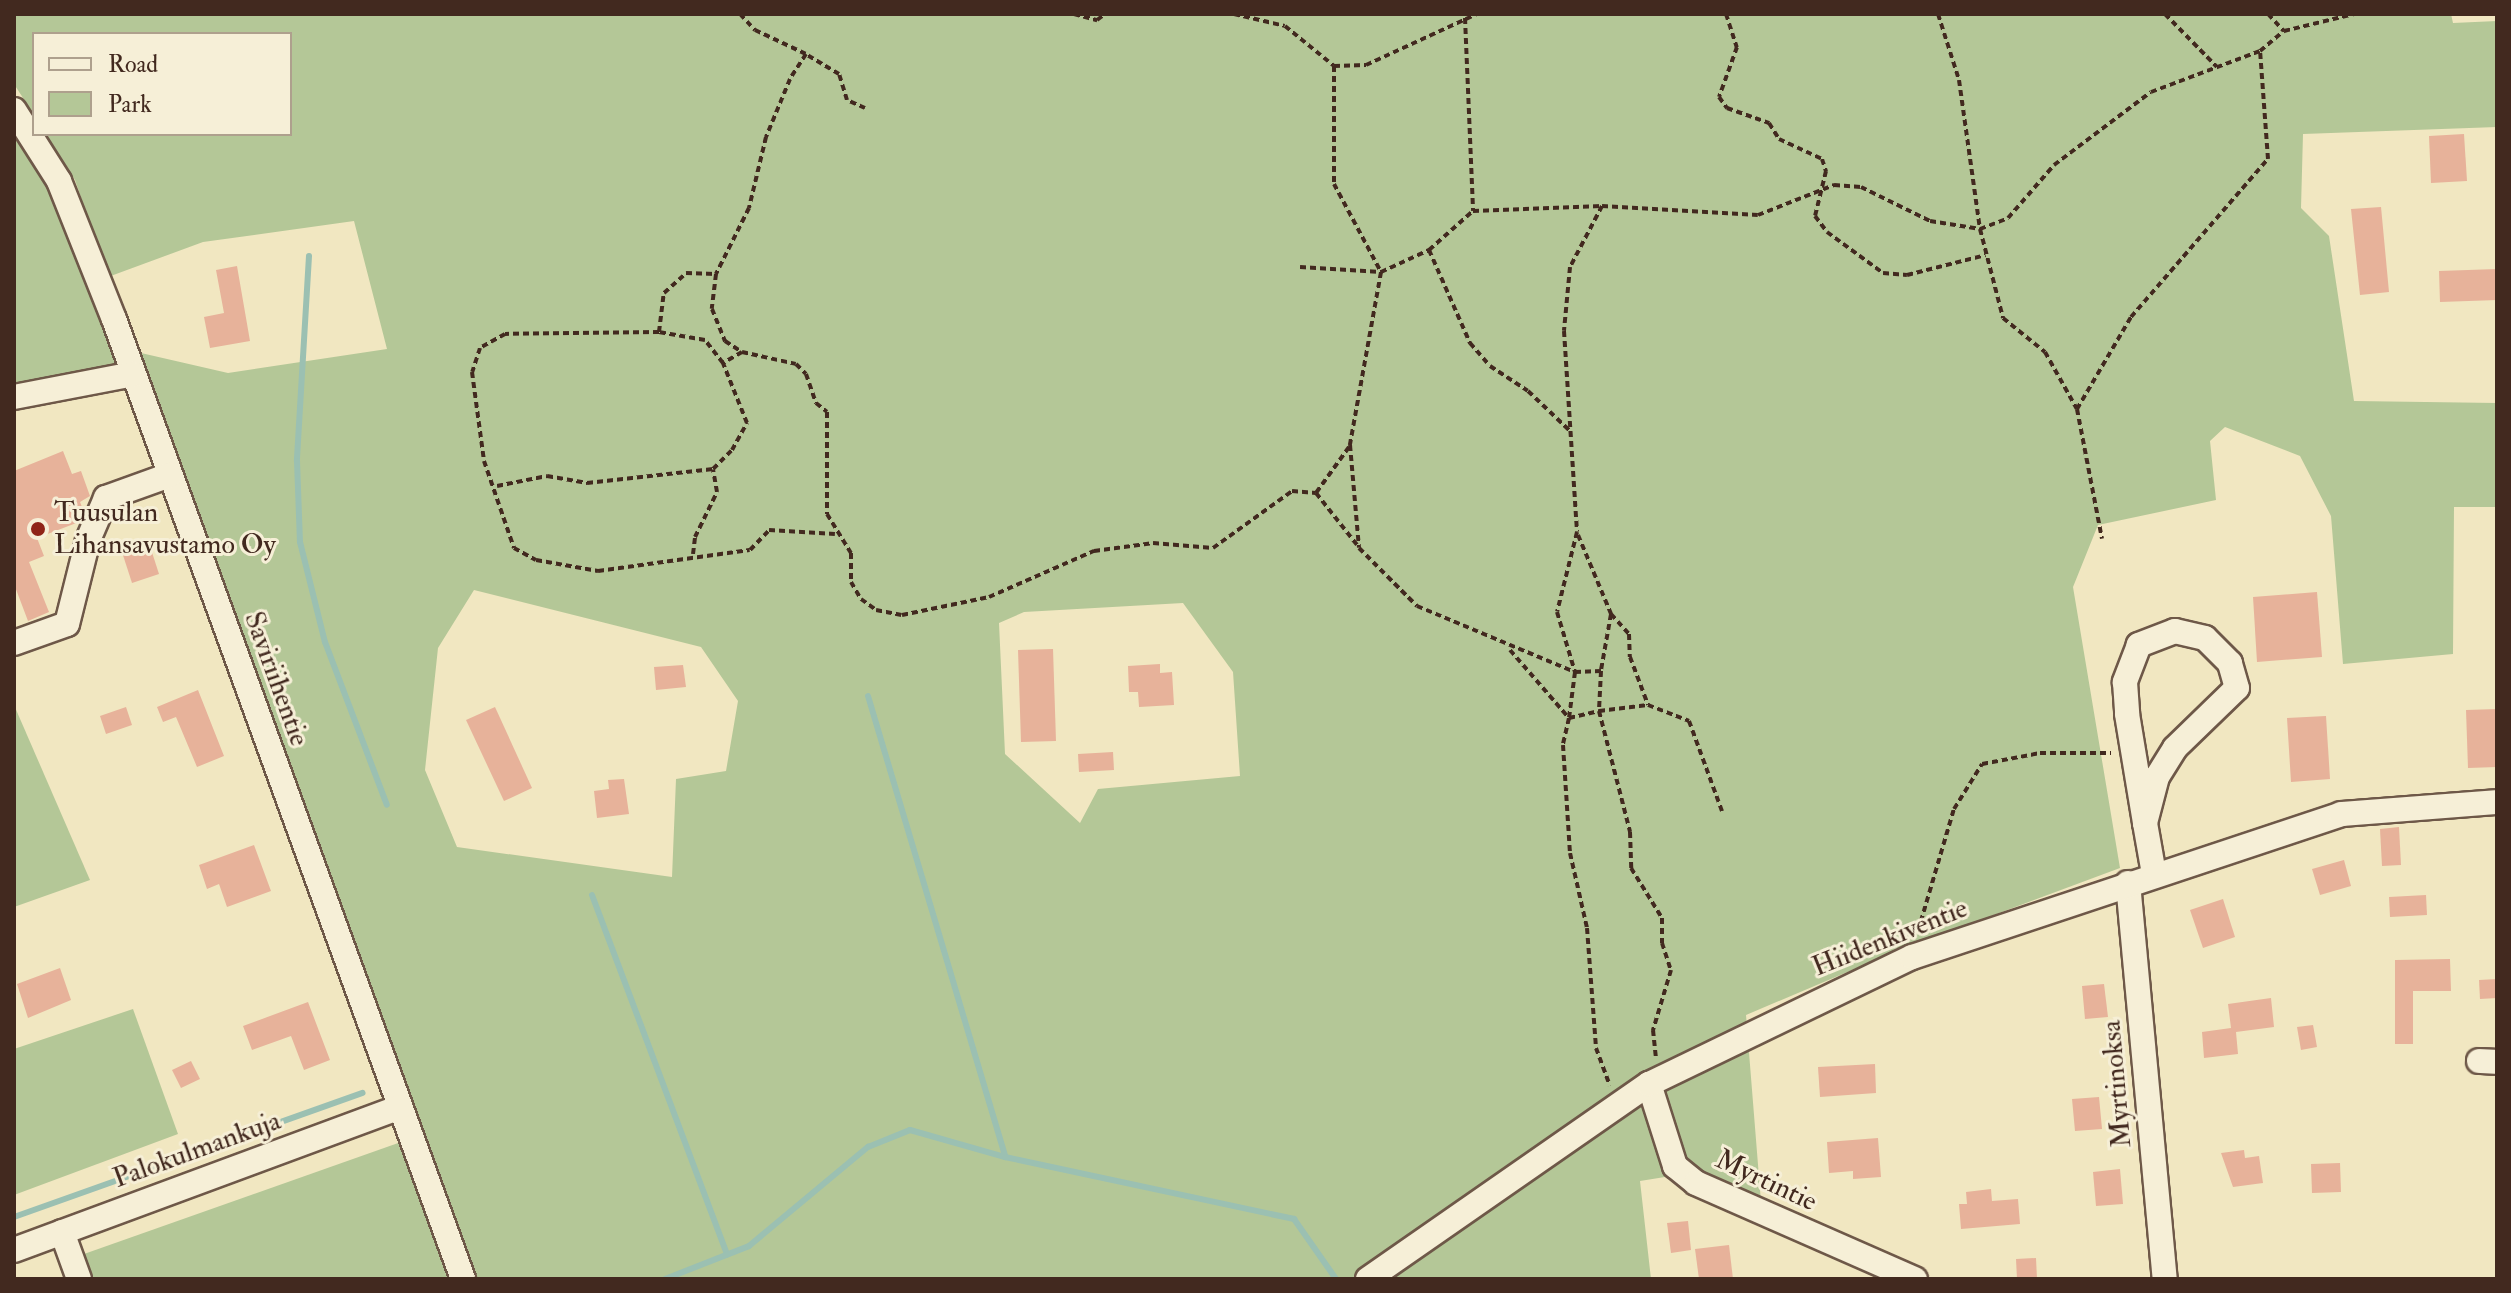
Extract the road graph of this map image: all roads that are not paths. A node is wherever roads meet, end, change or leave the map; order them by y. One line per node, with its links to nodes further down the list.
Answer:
1 (14, 110): 2 (street, Saviriihentie)
2 (133, 374): 3 (street); 4 (street, Saviriihentie)
3 (14, 397)
4 (170, 475): 5 (street); 11 (street, Saviriihentie)
5 (14, 643)
6 (2497, 802): 8 (street, Hiidenkiventie)
7 (2145, 823): 7 (street); 8 (street)
8 (2154, 874): 9 (street, Hiidenkiventie)
9 (2128, 883): 10 (street, Hiidenkiventie); 18 (street, Myrtinoksa)
10 (1656, 1080): 16 (street, Hiidenkiventie); 17 (street, Myrtintie)
11 (400, 1107): 12 (street, Palokulmankuja); 15 (street, Saviriihentie)
12 (62, 1232): 13 (street, Palokulmankuja); 14 (street)
13 (14, 1250)
14 (79, 1279)
15 (463, 1279)
16 (1368, 1279)
17 (1915, 1279)
18 (2165, 1279)

